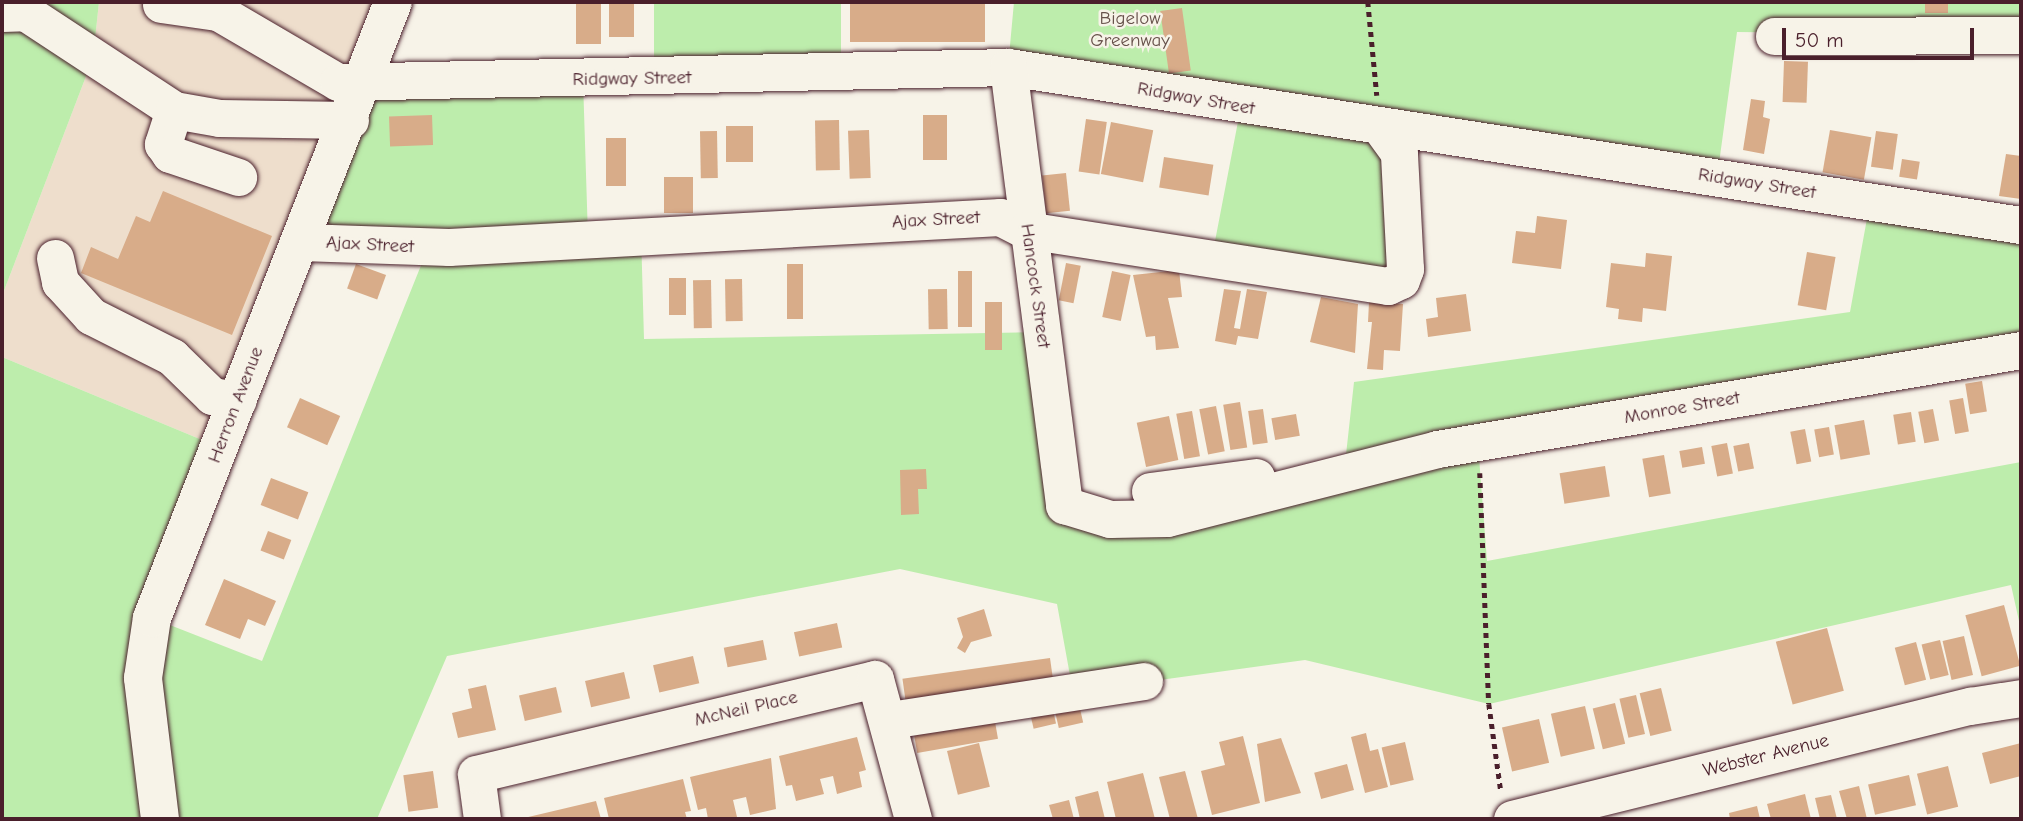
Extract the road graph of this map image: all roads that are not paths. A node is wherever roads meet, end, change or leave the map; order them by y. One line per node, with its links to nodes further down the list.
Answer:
1 (161, 4): 3 (street)
2 (389, 6): 8 (main road, Herron Avenue)
3 (218, 7): 8 (street, Ridgway Street)
4 (2, 13): 9 (street)
5 (2021, 35): 6 (street)
6 (1774, 36)
7 (1008, 67): 8 (street, Ridgway Street); 10 (street, Ridgway Street); 14 (street, Hancock Street)
8 (365, 82): 11 (main road, Herron Avenue)
9 (174, 110): 11 (street); 12 (street)
10 (1378, 114): 13 (street, Ridgway Street); 14 (street, Ajax Street)
11 (350, 120): 15 (main road, Herron Avenue)
12 (238, 177)
13 (2021, 225)
14 (1027, 230): 15 (street, Ajax Street); 21 (street, Hancock Street)
15 (301, 242): 18 (main road, Herron Avenue)
16 (55, 258): 18 (street)
17 (2021, 350): 19 (street, Monroe Street)
18 (238, 400): 26 (main road, Herron Avenue)
19 (1344, 473): 20 (street, Monroe Street); 21 (street, Monroe Street)
20 (1150, 491)
21 (1064, 505)
22 (1144, 681): 24 (street)
23 (2021, 698): 25 (street, Webster Avenue)
24 (890, 720): 27 (street, McNeil Place); 28 (street, McNeil Place)
25 (1507, 811)
26 (160, 819)
27 (482, 819)
28 (913, 819)

